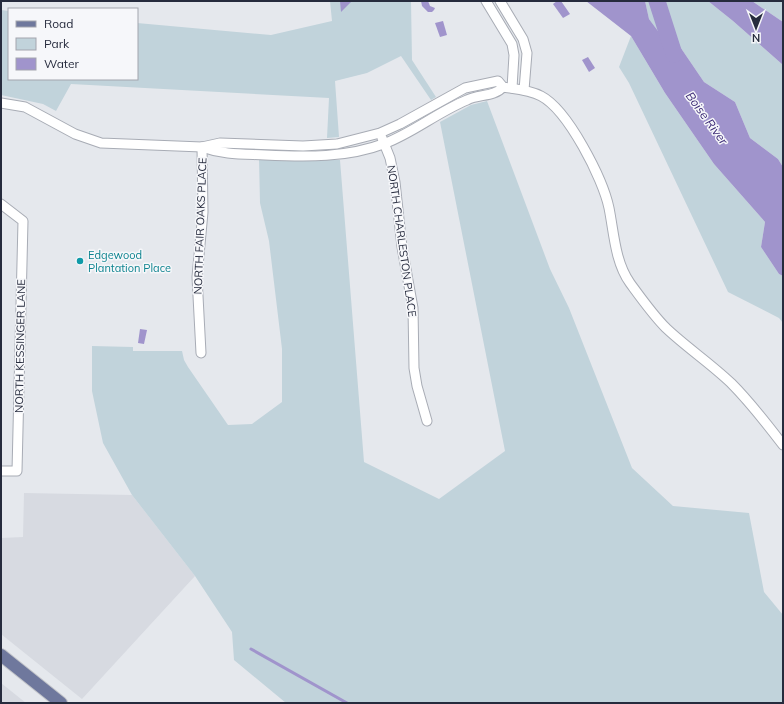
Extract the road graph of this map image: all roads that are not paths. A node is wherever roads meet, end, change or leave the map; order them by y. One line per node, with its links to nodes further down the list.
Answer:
1 (486, 1): 3 (street)
2 (500, 1): 4 (street)
3 (508, 88): 4 (street); 6 (street); 7 (street)
4 (524, 90): 12 (street)
5 (1, 103): 8 (street)
6 (380, 133): 7 (street, NORTH CHARLESTON PLACE); 8 (street)
7 (384, 143): 8 (street); 11 (street, NORTH CHARLESTON PLACE)
8 (202, 147): 10 (street, NORTH FAIR OAKS PLACE)
9 (1, 204): 13 (street, NORTH KESSINGER LANE)
10 (201, 353)
11 (427, 421)
12 (783, 445)
13 (1, 471)
14 (1, 655): 15 (main road)
15 (55, 701)

